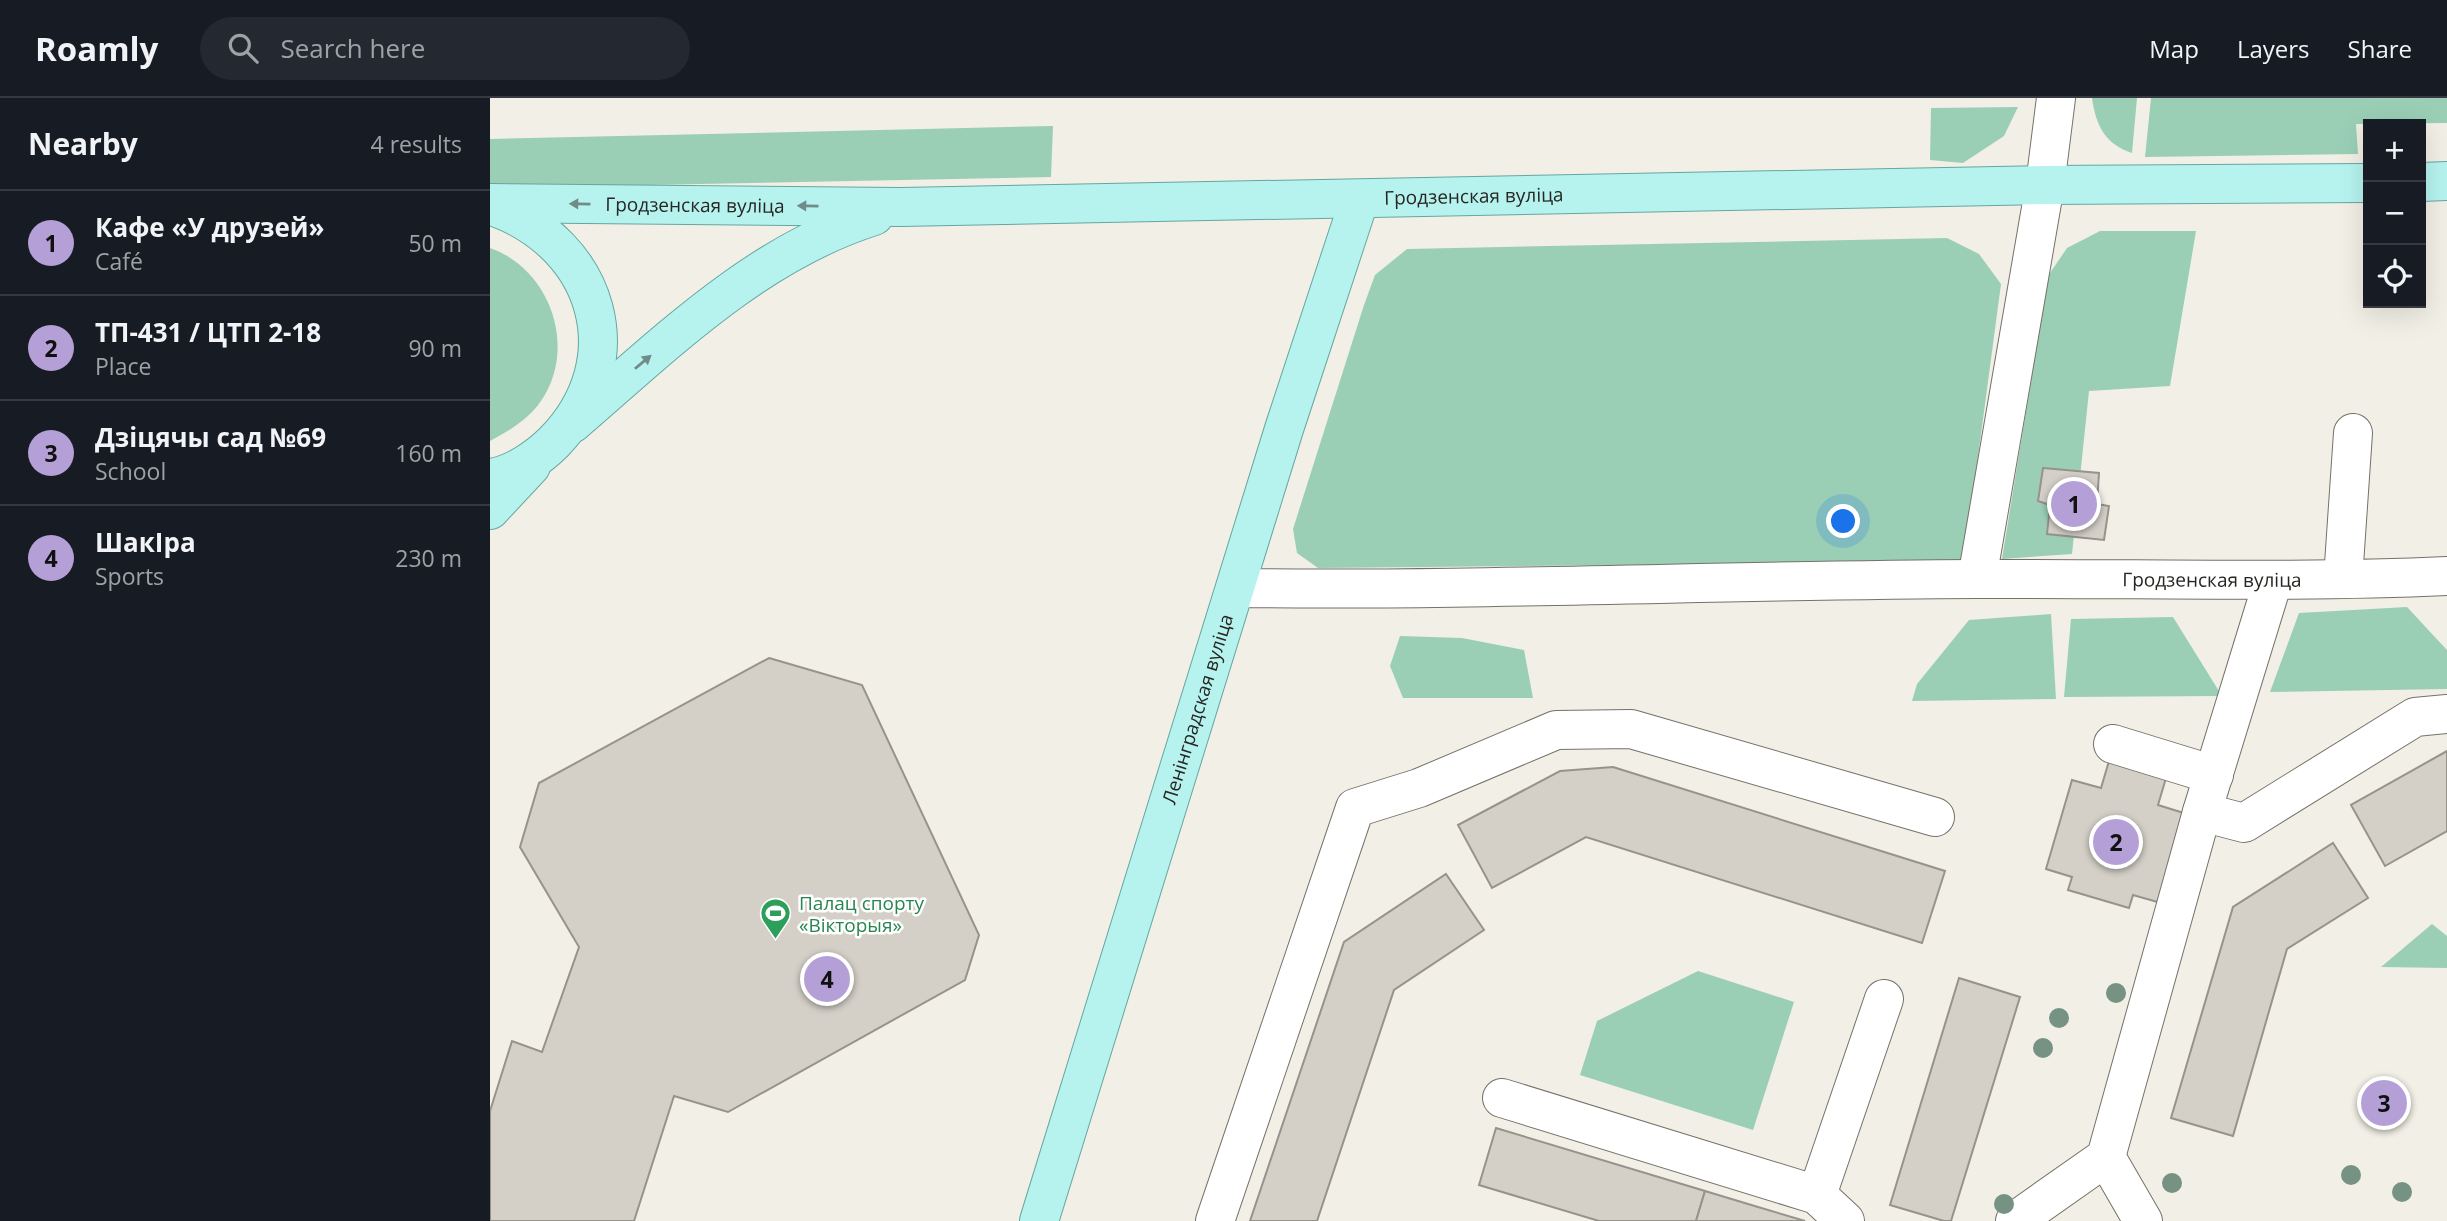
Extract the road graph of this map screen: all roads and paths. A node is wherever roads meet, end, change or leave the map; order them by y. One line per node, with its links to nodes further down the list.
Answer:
1 (2056, 98): 5 (street)
2 (2447, 181): 3 (main road)
3 (2426, 182)
4 (2363, 183): 5 (main road, Гродзенская вуліца)
5 (2045, 185): 6 (main road, Гродзенская вуліца); 15 (street)
6 (1359, 201): 8 (main road, Гродзенская вуліца); 18 (main road, Ленінградская вуліца)
7 (490, 204): 8 (main road, Гродзенская вуліца, one-way to 7); 9 (main road)
8 (901, 207): 9 (main road, Гродзенская вуліца, one-way to 8)
9 (573, 423): 11 (main road, Гродзенская вуліца)
10 (2353, 433): 16 (street)
11 (541, 455): 12 (main road); 13 (main road, Гродзенская вуліца)
12 (490, 478)
13 (490, 510)
14 (2447, 576): 16 (street, Гродзенская вуліца)
15 (1977, 579): 17 (street, Гродзенская вуліца); 18 (street, Гродзенская вуліца)
16 (2343, 579): 17 (street, Гродзенская вуліца)
17 (2273, 581): 21 (street)
18 (1236, 588): 28 (main road, Ленінградская вуліца)
19 (2447, 714): 22 (street)
20 (2113, 744): 21 (street)
21 (2214, 775): 22 (street)
22 (2202, 812): 26 (street)
23 (1935, 817): 29 (street)
24 (1884, 999): 27 (street)
25 (1502, 1098): 27 (street)
26 (2106, 1157): 31 (street); 32 (street)
27 (1817, 1195): 30 (street)
28 (1039, 1221)
29 (1214, 1221)
30 (1845, 1221)
31 (2015, 1221)
32 (2143, 1221)

